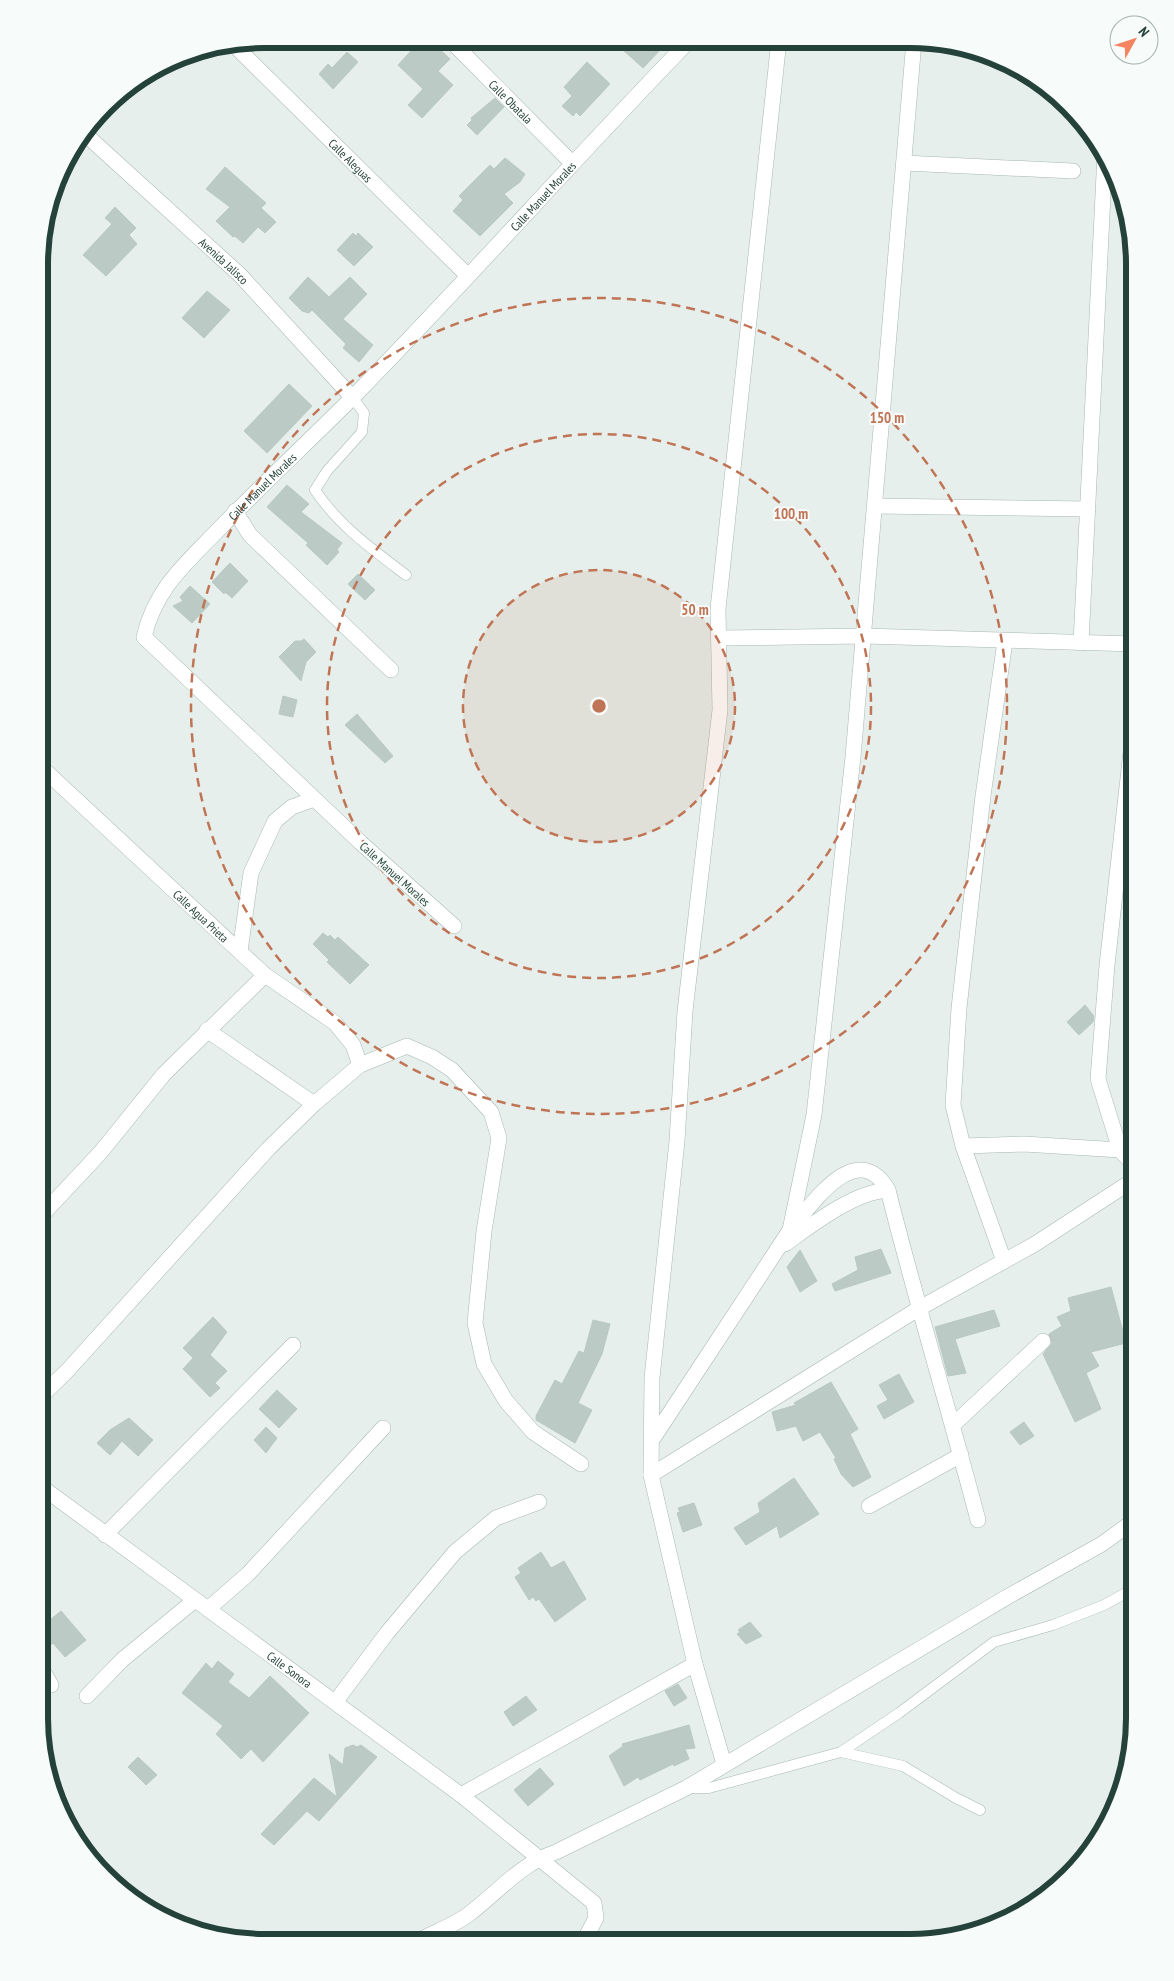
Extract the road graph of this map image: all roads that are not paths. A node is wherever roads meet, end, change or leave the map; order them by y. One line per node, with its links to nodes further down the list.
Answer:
1 (458, 48): 7 (street, Calle Obatala)
2 (677, 48): 7 (street, Calle Manuel Morales)
3 (778, 48): 18 (street)
4 (913, 48): 8 (street)
5 (238, 49): 11 (street, Calle Aleguas)
6 (88, 137): 12 (street, Avenida Jalisco)
7 (572, 163): 11 (street, Calle Manuel Morales)
8 (904, 163): 10 (street); 13 (street)
9 (1104, 169): 14 (street)
10 (1073, 170)
11 (468, 276): 12 (street, Calle Manuel Morales)
12 (352, 397): 15 (street, Calle Manuel Morales); 16 (lane)
13 (875, 506): 14 (street); 17 (street)
14 (1088, 509): 20 (street)
15 (235, 511): 22 (street); 25 (street, Calle Manuel Morales)
16 (406, 575)
17 (864, 636): 18 (street); 19 (street); 38 (street)
18 (720, 638): 47 (street)
19 (1005, 642): 20 (street); 32 (street)
20 (1081, 643): 21 (street)
21 (1126, 644)
22 (391, 670)
23 (48, 773): 27 (street, Calle Agua Prieta)
24 (1126, 796): 33 (street)
25 (314, 799): 26 (street, Calle Manuel Morales); 27 (street)
26 (454, 926)
27 (240, 951): 28 (street, Calle Agua Prieta)
28 (265, 975): 29 (street); 30 (street, Calle Agua Prieta)
29 (207, 1030): 31 (street); 37 (street)
30 (360, 1065): 31 (street); 49 (street)
31 (314, 1104): 44 (street)
32 (962, 1146): 33 (street); 40 (street)
33 (1120, 1150): 34 (street)
34 (1126, 1156)
35 (1126, 1185): 40 (street)
36 (888, 1190): 38 (street); 39 (street); 41 (street)
37 (48, 1208)
38 (790, 1230): 39 (street)
39 (780, 1248): 47 (street)
40 (1004, 1262): 41 (street)
41 (918, 1309): 45 (street); 50 (street)
42 (1043, 1341): 45 (street)
43 (293, 1345): 56 (street)
44 (48, 1389)
45 (954, 1424): 48 (street)
46 (383, 1428): 59 (street)
47 (653, 1438): 50 (street)
48 (961, 1455): 53 (street); 54 (street)
49 (581, 1464)
50 (651, 1475): 60 (street)
51 (48, 1492): 56 (street, Calle Sonora)
52 (539, 1502): 64 (street)
53 (869, 1506)
54 (978, 1520)
55 (1126, 1527): 66 (street)
56 (105, 1535): 58 (street, Calle Sonora)
57 (1126, 1593): 65 (lane)
58 (195, 1600): 59 (street, Calle Sonora); 63 (street)
59 (208, 1609): 64 (street, Calle Sonora)
60 (695, 1664): 66 (street); 68 (street)
61 (48, 1680): 62 (street)
62 (51, 1685)
63 (87, 1696)
64 (336, 1701): 68 (street, Calle Sonora)
65 (841, 1752): 67 (lane); 69 (lane)
66 (724, 1764): 67 (street)
67 (686, 1788): 70 (street)
68 (461, 1795): 70 (street, Calle Sonora)
69 (980, 1810)
70 (538, 1858): 71 (street); 72 (street, Calle Sonora)
71 (432, 1934)
72 (588, 1934)

